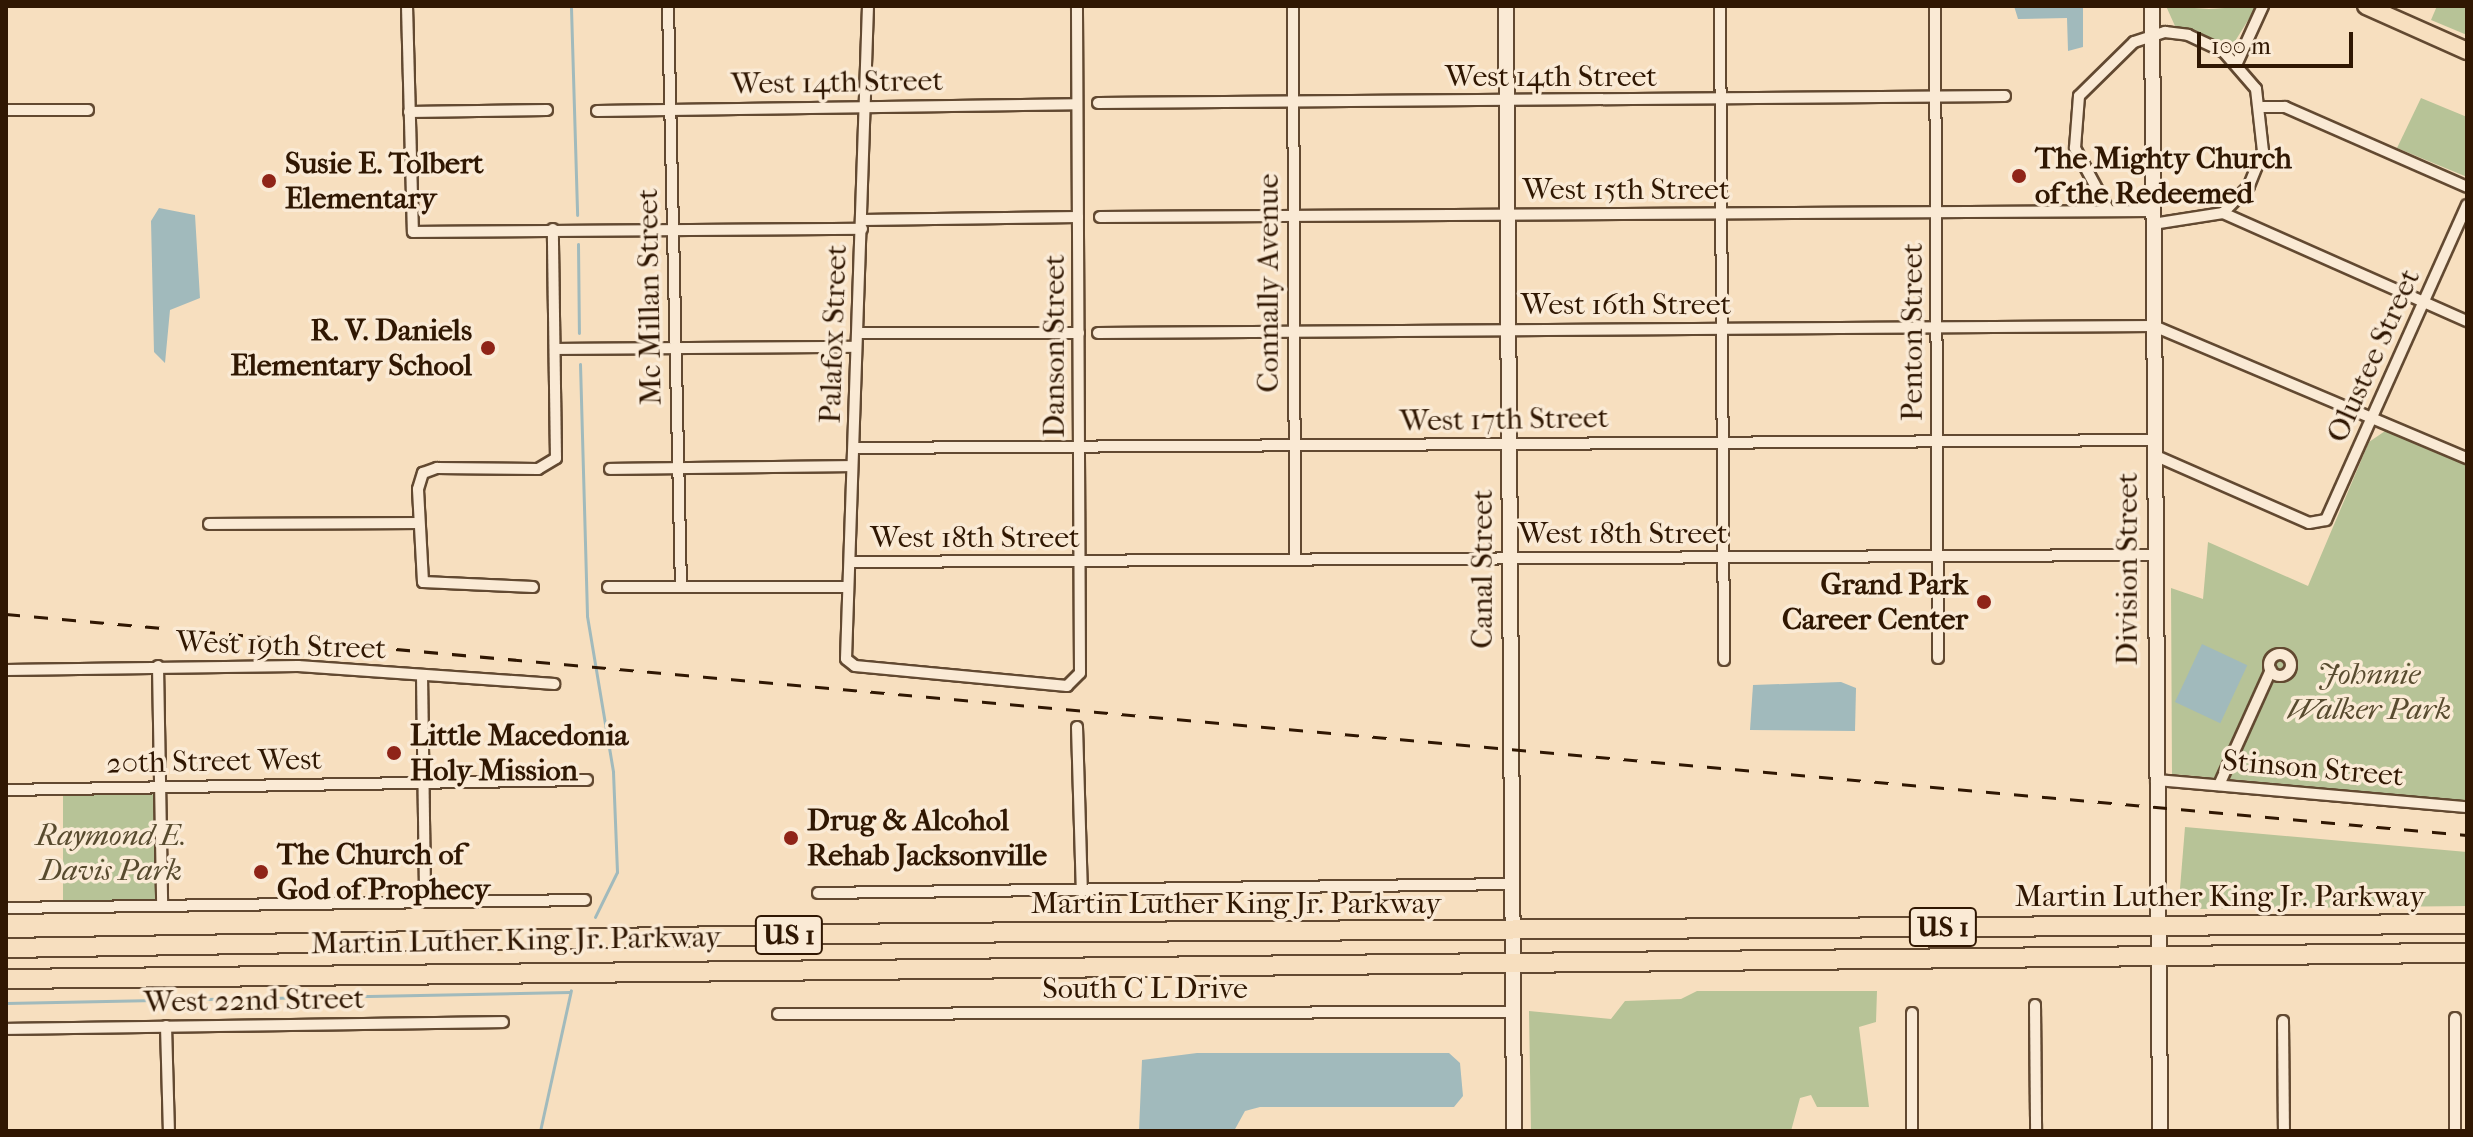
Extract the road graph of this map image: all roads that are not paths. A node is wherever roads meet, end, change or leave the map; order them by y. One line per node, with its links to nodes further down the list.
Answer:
1 (407, 6): 29 (street)
2 (668, 6): 27 (street, Mc Millan Street)
3 (868, 6): 22 (street, Palafox Street)
4 (1077, 6): 21 (street, Danson Street)
5 (1293, 6): 19 (street, Connally Avenue)
6 (1506, 6): 18 (street, Canal Street)
7 (1720, 6): 17 (street)
8 (1935, 6): 16 (street, Penton Street)
9 (2152, 6): 12 (street, Division Street)
10 (2263, 6): 14 (street)
11 (2366, 6): 13 (main road)
12 (2153, 34): 14 (street); 32 (street); 40 (street, Division Street)
13 (2467, 51)
14 (2237, 63): 23 (street)
15 (2005, 96): 16 (street, West 14th Street)
16 (1936, 98): 17 (street, West 14th Street); 33 (street, Penton Street)
17 (1721, 99): 18 (street, West 14th Street); 35 (street)
18 (1507, 101): 19 (street, West 14th Street); 36 (street, Canal Street)
19 (1292, 102): 20 (street, West 14th Street); 39 (street, Connally Avenue)
20 (1098, 103)
21 (1077, 104): 22 (street, West 14th Street); 37 (street, Danson Street)
22 (866, 107): 27 (street, West 14th Street); 41 (street, Palafox Street)
23 (2263, 107): 30 (street); 34 (street)
24 (6, 110): 25 (street)
25 (88, 110)
26 (547, 110): 29 (street)
27 (670, 110): 28 (street, West 14th Street); 43 (street, Mc Millan Street)
28 (597, 111)
29 (409, 112): 42 (street)
30 (2467, 187)
31 (2467, 205): 44 (street, Olustee Street)
32 (2109, 211): 33 (street, West 15th Street); 40 (street, West 15th Street)
33 (1936, 212): 35 (street, West 15th Street); 47 (street, Penton Street)
34 (2223, 213): 40 (street, West 15th Street); 44 (street)
35 (1721, 214): 36 (street, West 15th Street); 48 (street)
36 (1507, 215): 39 (street, West 15th Street); 49 (street, Canal Street)
37 (1078, 217): 41 (street); 52 (street, Danson Street)
38 (1100, 217): 39 (street, West 15th Street)
39 (1293, 217): 50 (street, Connally Avenue)
40 (2153, 218): 46 (street, Division Street)
41 (862, 224): 43 (street); 51 (street, Palafox Street)
42 (553, 229): 43 (street); 56 (street)
43 (672, 229): 55 (street, Mc Millan Street)
44 (2424, 302): 45 (street); 57 (street, Olustee Street)
45 (2467, 321)
46 (2154, 326): 47 (street, West 16th Street); 57 (street); 64 (street, Division Street)
47 (1937, 327): 48 (street, West 16th Street); 58 (street, Penton Street)
48 (1722, 328): 49 (street, West 16th Street); 59 (street)
49 (1507, 329): 50 (street, West 16th Street); 60 (street, Canal Street)
50 (1294, 331): 53 (street, West 16th Street); 61 (street, Connally Avenue)
51 (859, 333): 52 (street); 54 (street, Palafox Street)
52 (1079, 333): 62 (street, Danson Street)
53 (1098, 333)
54 (856, 347): 55 (street); 63 (street, Palafox Street)
55 (676, 348): 56 (street); 67 (street, Mc Millan Street)
56 (556, 349): 69 (street)
57 (2374, 417): 64 (street, Olustee Street); 65 (street)
58 (1937, 441): 59 (street, West 17th Street); 64 (street, West 17th Street); 71 (street, Penton Street)
59 (1722, 442): 60 (street, West 17th Street); 73 (street)
60 (1508, 444): 61 (street, West 17th Street); 74 (street, Canal Street)
61 (1294, 446): 62 (street, West 17th Street); 75 (street, Connally Avenue)
62 (1079, 447): 63 (street, West 17th Street); 76 (street, Danson Street)
63 (854, 448): 66 (street, Palafox Street)
64 (2154, 448): 72 (street, Division Street)
65 (2467, 458)
66 (852, 466): 67 (street); 77 (street, Palafox Street)
67 (678, 467): 68 (street); 80 (street, Mc Millan Street)
68 (610, 469)
69 (417, 523): 70 (street); 78 (street)
70 (209, 524)
71 (1938, 555): 72 (street, West 18th Street); 73 (street, West 18th Street); 82 (street, Penton Street)
72 (2154, 555): 92 (street, Division Street)
73 (1723, 557): 74 (street, West 18th Street); 83 (street)
74 (1509, 558): 75 (street, West 18th Street); 98 (street, Canal Street)
75 (1295, 560): 76 (street, West 18th Street)
76 (1080, 561): 77 (street, West 18th Street); 84 (street, Danson Street)
77 (852, 562): 81 (street, Palafox Street)
78 (533, 587)
79 (608, 587): 80 (street, West 18th Street)
80 (681, 587): 81 (street, West 18th Street)
81 (848, 587): 84 (street, Palafox Street)
82 (1938, 658)
83 (1724, 660)
84 (847, 662)
85 (158, 666): 86 (street, West 19th Street); 88 (street, West 19th Street); 95 (street)
86 (6, 670)
87 (2271, 670): 94 (street)
88 (422, 675): 89 (street, West 19th Street); 93 (street)
89 (554, 684)
90 (1077, 727): 99 (street)
91 (587, 780): 93 (street, 20th Street West)
92 (2156, 780): 94 (street, Stinson Street); 106 (street, Division Street)
93 (423, 783): 95 (street, 20th Street West); 102 (street)
94 (2219, 785): 97 (street, Stinson Street)
95 (160, 787): 96 (street, 20th Street West); 103 (street)
96 (6, 790)
97 (2467, 807)
98 (1512, 884): 99 (street); 107 (street, Canal Street)
99 (1082, 892): 100 (street)
100 (818, 893)
101 (585, 900): 102 (street)
102 (425, 901): 103 (street)
103 (162, 906): 104 (street)
104 (6, 908)
105 (2467, 924): 106 (highway, Martin Luther King Jr. Parkway / US 1)
106 (2159, 925): 107 (highway, Martin Luther King Jr. Parkway / US 1); 110 (street, Division Street)
107 (1511, 930): 108 (highway, Martin Luther King Jr. Parkway / US 1); 111 (street, Canal Street)
108 (6, 948)
109 (2467, 953): 110 (highway, Martin Luther King Jr. Parkway / US 1)
110 (2159, 956): 111 (highway, Martin Luther King Jr. Parkway / US 1); 126 (street, Division Street)
111 (1510, 960): 112 (highway, Martin Luther King Jr. Parkway / US 1); 114 (street, Canal Street)
112 (6, 979)
113 (2035, 1005): 125 (street)
114 (1512, 1012): 116 (street, South C L Drive); 123 (street, Canal Street)
115 (1912, 1013): 124 (street)
116 (778, 1014)
117 (2455, 1018): 128 (street)
118 (2283, 1021): 127 (street)
119 (503, 1022): 120 (street, West 22nd Street)
120 (166, 1026): 121 (street, West 22nd Street); 122 (street)
121 (6, 1029)
122 (169, 1131)
123 (1514, 1131)
124 (1912, 1131)
125 (2036, 1131)
126 (2160, 1131)
127 (2284, 1131)
128 (2455, 1131)

